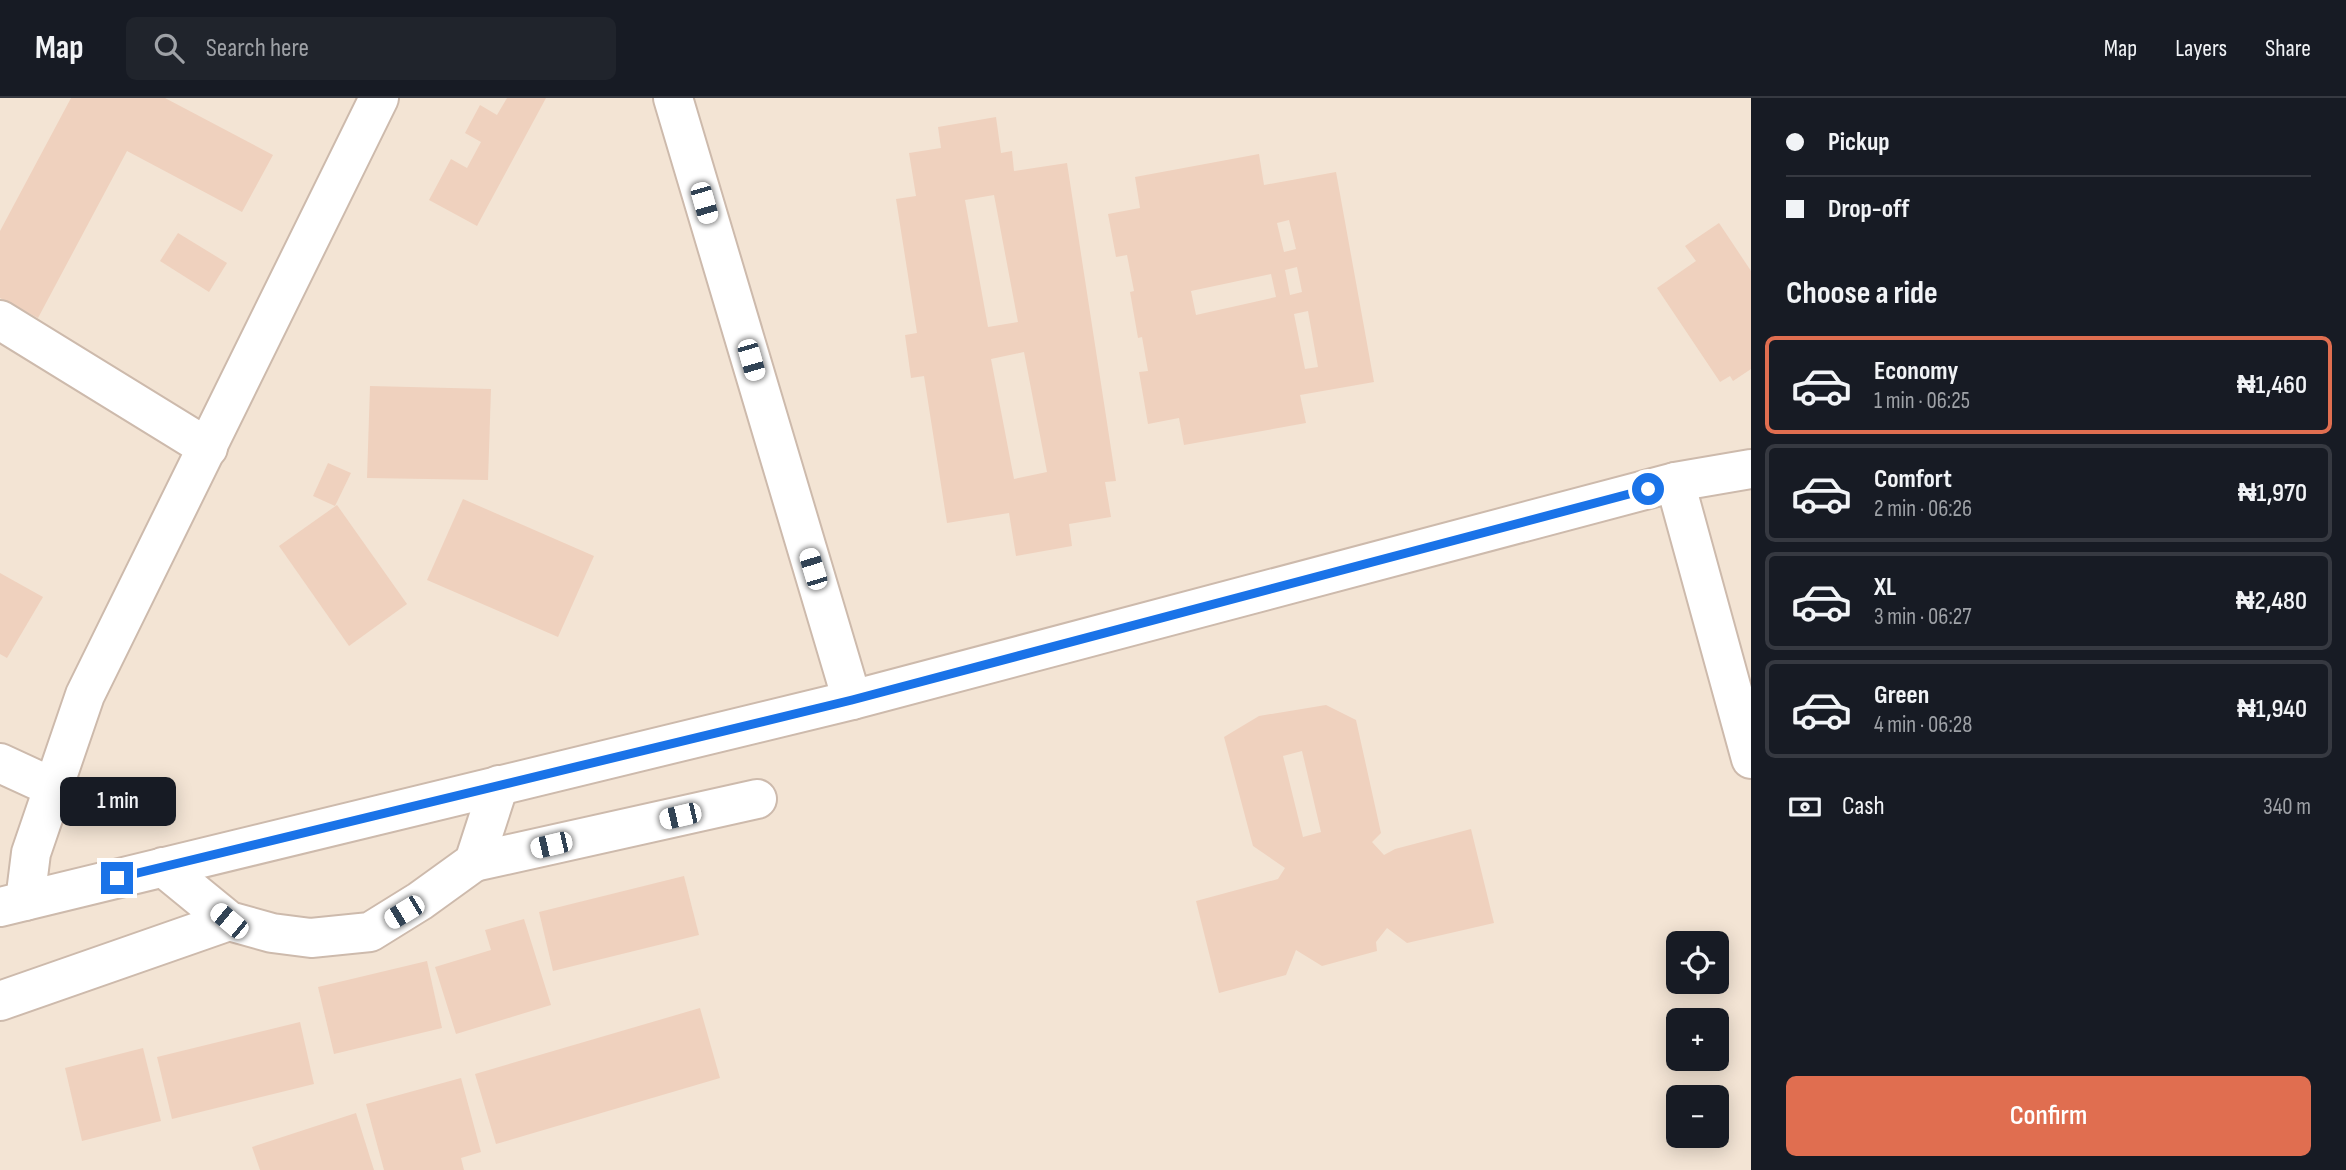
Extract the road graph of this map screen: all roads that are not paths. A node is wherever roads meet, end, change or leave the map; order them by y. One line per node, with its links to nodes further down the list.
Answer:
1 (379, 98): 4 (lane)
2 (673, 98): 7 (lane)
3 (0, 320): 4 (lane)
4 (208, 448): 11 (lane)
5 (1751, 469): 6 (lane)
6 (1675, 482): 7 (lane); 8 (lane)
7 (852, 700): 10 (lane)
8 (1751, 759)
9 (0, 763): 11 (lane)
10 (499, 785): 13 (lane); 14 (lane)
11 (52, 787): 15 (lane)
12 (757, 799): 13 (lane)
13 (474, 862): 16 (lane)
14 (163, 867): 15 (lane); 16 (lane)
15 (13, 904)
16 (229, 921): 17 (lane)
17 (0, 1001)

